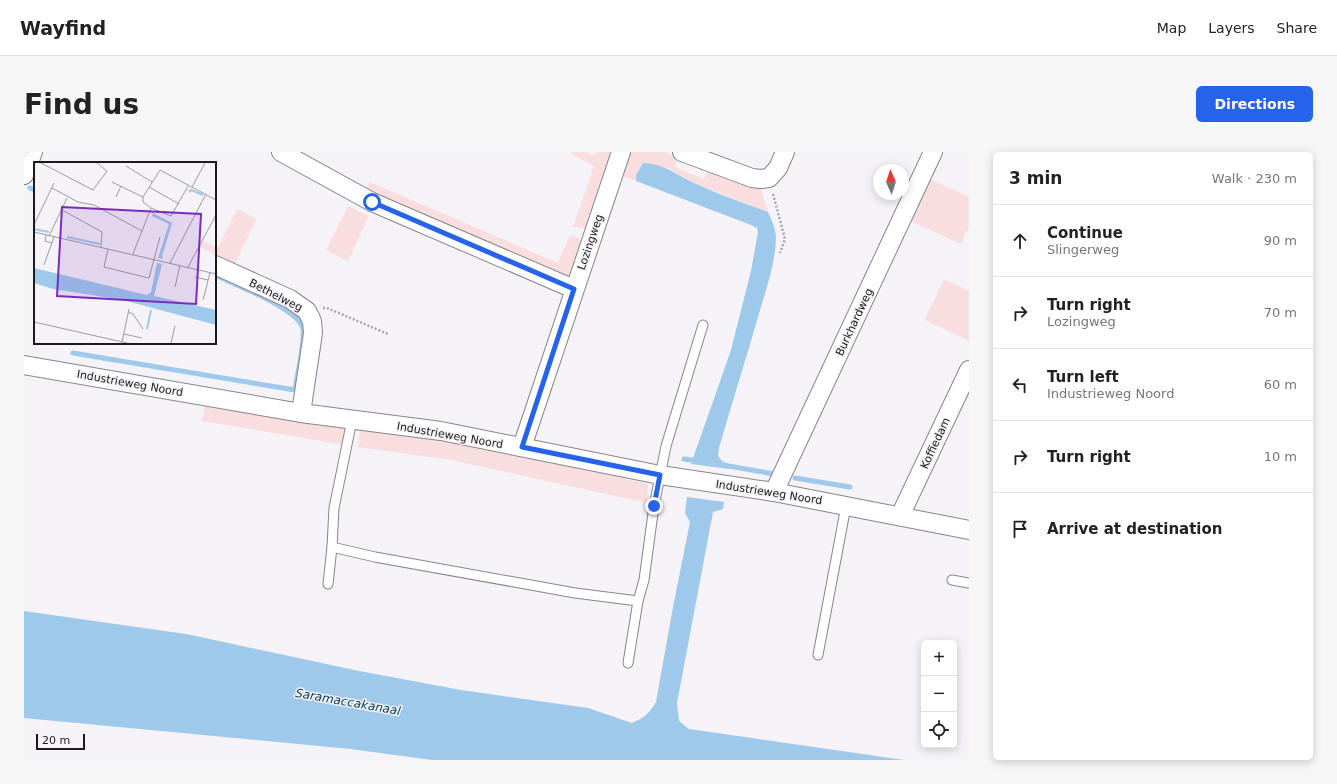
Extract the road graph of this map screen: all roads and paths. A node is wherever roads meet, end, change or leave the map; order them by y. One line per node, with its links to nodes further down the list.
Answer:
1 (33, 152): 7 (street)
2 (282, 152): 12 (street)
3 (621, 152): 12 (street, Lozingweg)
4 (682, 152): 8 (street)
5 (786, 152): 8 (street)
6 (933, 152): 22 (street, Burkhardweg)
7 (24, 176): 9 (street)
8 (769, 178): 10 (path)
9 (34, 181)
10 (780, 253)
11 (216, 265): 13 (street, Bethelweg)
12 (574, 289): 20 (street, Lozingweg)
13 (307, 311): 15 (path); 18 (street, Bethelweg)
14 (703, 324): 21 (lane)
15 (388, 334)
16 (24, 365): 18 (street, Industrieweg Noord)
17 (969, 370): 24 (street, Koffiedam)
18 (301, 413): 19 (street, Industrieweg Noord)
19 (352, 420): 20 (street, Industrieweg Noord); 26 (lane)
20 (522, 447): 21 (street, Industrieweg Noord)
21 (660, 475): 22 (street, Industrieweg Noord); 30 (lane)
22 (774, 492): 23 (street, Industrieweg Noord)
23 (846, 506): 24 (street, Industrieweg Noord); 31 (lane)
24 (900, 516): 25 (street, Industrieweg Noord)
25 (969, 530)
26 (332, 547): 29 (lane); 30 (lane)
27 (952, 580): 28 (lane)
28 (969, 583)
29 (328, 584)
30 (638, 601): 32 (lane)
31 (818, 655)
32 (628, 663)

